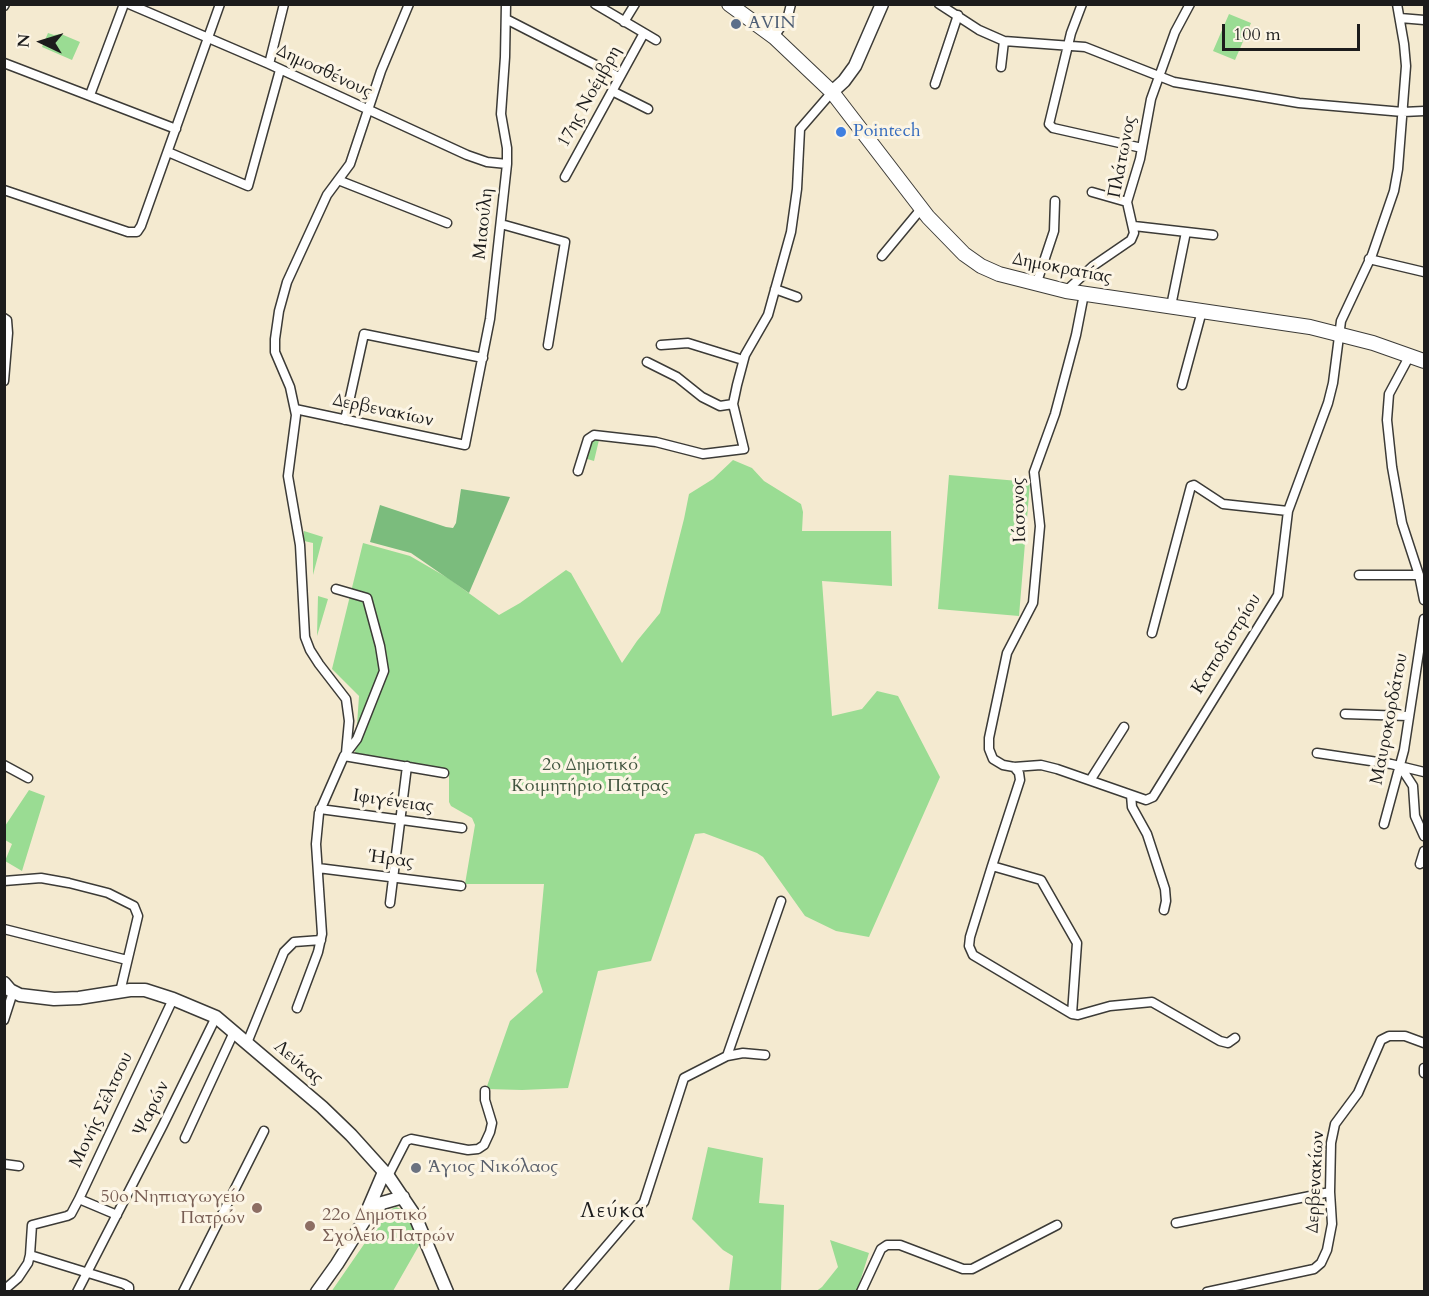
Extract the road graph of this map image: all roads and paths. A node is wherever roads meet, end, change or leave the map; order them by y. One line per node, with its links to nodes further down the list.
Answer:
1 (127, 4): 22 (street, Δημοσθένους); 35 (street)
2 (220, 4): 22 (street)
3 (284, 4): 27 (street)
4 (409, 4): 37 (street)
5 (506, 4): 17 (street, Μιαούλη)
6 (595, 4): 19 (street)
7 (635, 4): 19 (street, 17ης Νοέμβρη)
8 (791, 4): 21 (street)
9 (882, 4): 34 (main road)
10 (939, 4): 15 (street)
11 (1082, 4): 25 (street)
12 (1191, 4): 31 (street, Πλάτωνος)
13 (1397, 4): 16 (street, Καποδιστρίου)
14 (733, 6): 21 (main road, Δημοκρατίας)
15 (958, 15): 24 (street); 32 (street)
16 (1400, 18): 18 (street); 39 (street, Καποδιστρίου)
17 (506, 19): 30 (street); 43 (street, Μιαούλη)
18 (1425, 20)
19 (624, 21): 20 (street)
20 (644, 33): 23 (street); 30 (street, 17ης Νοέμβρη)
21 (774, 37): 34 (main road, Δημοκρατίας)
22 (209, 38): 27 (street, Δημοσθένους); 40 (street)
23 (656, 40)
24 (1004, 41): 25 (street); 28 (street)
25 (1069, 45): 31 (street); 41 (street)
26 (4, 63): 35 (street)
27 (269, 64): 29 (street, Δημοσθένους)
28 (1001, 67)
29 (280, 70): 37 (street, Δημοσθένους); 42 (street)
30 (619, 77): 33 (street, 17ης Νοέμβρη)
31 (1159, 77): 39 (street); 41 (street, Πλάτωνος)
32 (935, 84)
33 (612, 91): 36 (street); 44 (street, 17ης Νοέμβρη)
34 (832, 92): 50 (main road, Δημοκρατίας); 60 (street)
35 (90, 95): 40 (street)
36 (648, 109)
37 (368, 110): 43 (street, Δημοσθένους); 45 (street)
38 (1425, 111): 39 (street)
39 (1404, 112): 57 (street, Καποδιστρίου)
40 (176, 129): 42 (street)
41 (1142, 148): 49 (street, Πλάτωνος)
42 (168, 152): 46 (street)
43 (507, 164): 52 (street, Μιαούλη)
44 (565, 177)
45 (338, 180): 51 (street); 79 (street)
46 (4, 190)
47 (1092, 192): 49 (street)
48 (1055, 201): 59 (street)
49 (1127, 202): 53 (street, Πλάτωνος)
50 (921, 209): 56 (street); 59 (main road, Δημοκρατίας)
51 (447, 223)
52 (501, 224): 68 (street); 71 (street, Μιαούλη)
53 (1134, 226): 54 (street); 61 (street)
54 (1186, 232): 55 (street); 64 (street)
55 (1213, 235)
56 (882, 256)
57 (1370, 260): 58 (street); 67 (street, Καποδιστρίου)
58 (1425, 272)
59 (1036, 285): 61 (main road, Δημοκρατίας)
60 (775, 289): 63 (street); 72 (street)
61 (1066, 291): 62 (main road, Δημοκρατίας)
62 (1084, 294): 64 (main road, Δημοκρατίας); 95 (street, Ιάσονος)
63 (797, 297)
64 (1171, 306): 65 (main road, Δημοκρατίας)
65 (1202, 311): 67 (main road, Δημοκρατίας); 77 (street)
66 (4, 318): 75 (street)
67 (1340, 334): 70 (main road, Δημοκρατίας); 83 (street, Καποδιστρίου)
68 (548, 345)
69 (661, 345): 72 (street)
70 (1410, 355): 73 (main road, Δημοκρατίας); 85 (street)
71 (483, 358): 80 (street); 81 (street, Μιαούλη)
72 (744, 360): 78 (street)
73 (1425, 361)
74 (647, 362): 78 (street)
75 (5, 372): 76 (street)
76 (4, 381)
77 (1182, 386)
78 (733, 404): 82 (street)
79 (295, 410): 80 (street, Δερβενακίων); 94 (street)
80 (345, 420): 81 (street, Δερβενακίων)
81 (465, 445)
82 (578, 471)
83 (1288, 512): 89 (street); 104 (street, Καποδιστρίου)
84 (1359, 575): 85 (street)
85 (1419, 575): 87 (street)
86 (336, 589): 94 (street)
87 (1425, 600)
88 (1425, 619): 91 (street, Μαυροκορδάτου)
89 (1152, 633)
90 (1345, 714): 91 (street)
91 (1408, 716): 98 (street, Μαυροκορδάτου)
92 (1124, 728): 103 (street)
93 (1317, 753): 98 (street)
94 (345, 755): 97 (street); 105 (street)
95 (993, 759): 99 (street, Καποδιστρίου)
96 (4, 765): 102 (street)
97 (407, 766): 101 (street); 106 (street)
98 (1400, 766): 100 (street); 107 (street, Μαυροκορδάτου); 109 (street)
99 (1014, 767): 103 (street, Καποδιστρίου); 112 (street)
100 (1425, 772)
101 (444, 773)
102 (28, 778)
103 (1091, 780): 104 (street, Καποδιστρίου)
104 (1131, 795): 119 (street)
105 (320, 809): 106 (street, Ιφιγένειας); 113 (street)
106 (400, 819): 108 (street, Ιφιγένειας); 114 (street)
107 (1384, 824)
108 (462, 828)
109 (1425, 836)
110 (1425, 851): 111 (street)
111 (1419, 864)
112 (992, 866): 127 (street); 127 (street)
113 (318, 868): 114 (street, Ήρας); 121 (street)
114 (393, 877): 116 (street, Ήρας); 118 (street)
115 (4, 881): 122 (street)
116 (460, 886)
117 (782, 901): 135 (street)
118 (390, 903)
119 (1164, 910)
120 (4, 929): 122 (street)
121 (321, 940): 126 (street); 133 (street)
122 (128, 960): 124 (street)
123 (9, 988): 124 (main road, Λεύκας); 129 (street)
124 (120, 992): 125 (main road, Λεύκας)
125 (173, 999): 128 (main road, Λεύκας); 146 (street, Μονής Σέλτσου)
126 (297, 1008)
127 (1072, 1014): 131 (street)
128 (216, 1017): 130 (main road, Λεύκας); 147 (street, Ψαρών)
129 (4, 1020)
130 (234, 1032): 133 (main road, Λεύκας); 140 (street)
131 (1235, 1038)
132 (1425, 1042): 144 (street, Δερβενακίων)
133 (247, 1043): 143 (main road, Λεύκας)
134 (765, 1055): 135 (street)
135 (727, 1056): 159 (street)
136 (1425, 1068): 137 (street)
137 (1425, 1073)
138 (485, 1091): 143 (street)
139 (264, 1131): 156 (street)
140 (185, 1138)
141 (4, 1164): 142 (street)
142 (19, 1166)
143 (386, 1174): 145 (main road, Λεύκας); 148 (main road)
144 (1329, 1192): 149 (street); 161 (street, Δερβενακίων)
145 (403, 1197): 148 (main road); 158 (main road, Λεύκας)
146 (79, 1198): 147 (street); 151 (street, Μονής Σέλτσου)
147 (117, 1215): 152 (street, Ψαρών)
148 (364, 1221): 157 (main road)
149 (1176, 1223)
150 (1057, 1225): 160 (street)
151 (30, 1255): 152 (street); 153 (street)
152 (87, 1272): 154 (street, Ψαρών); 155 (street)
153 (4, 1290)
154 (77, 1292)
155 (129, 1292)
156 (183, 1292)
157 (317, 1292)
158 (447, 1292)
159 (567, 1292)
160 (861, 1292)
161 (1207, 1292)

